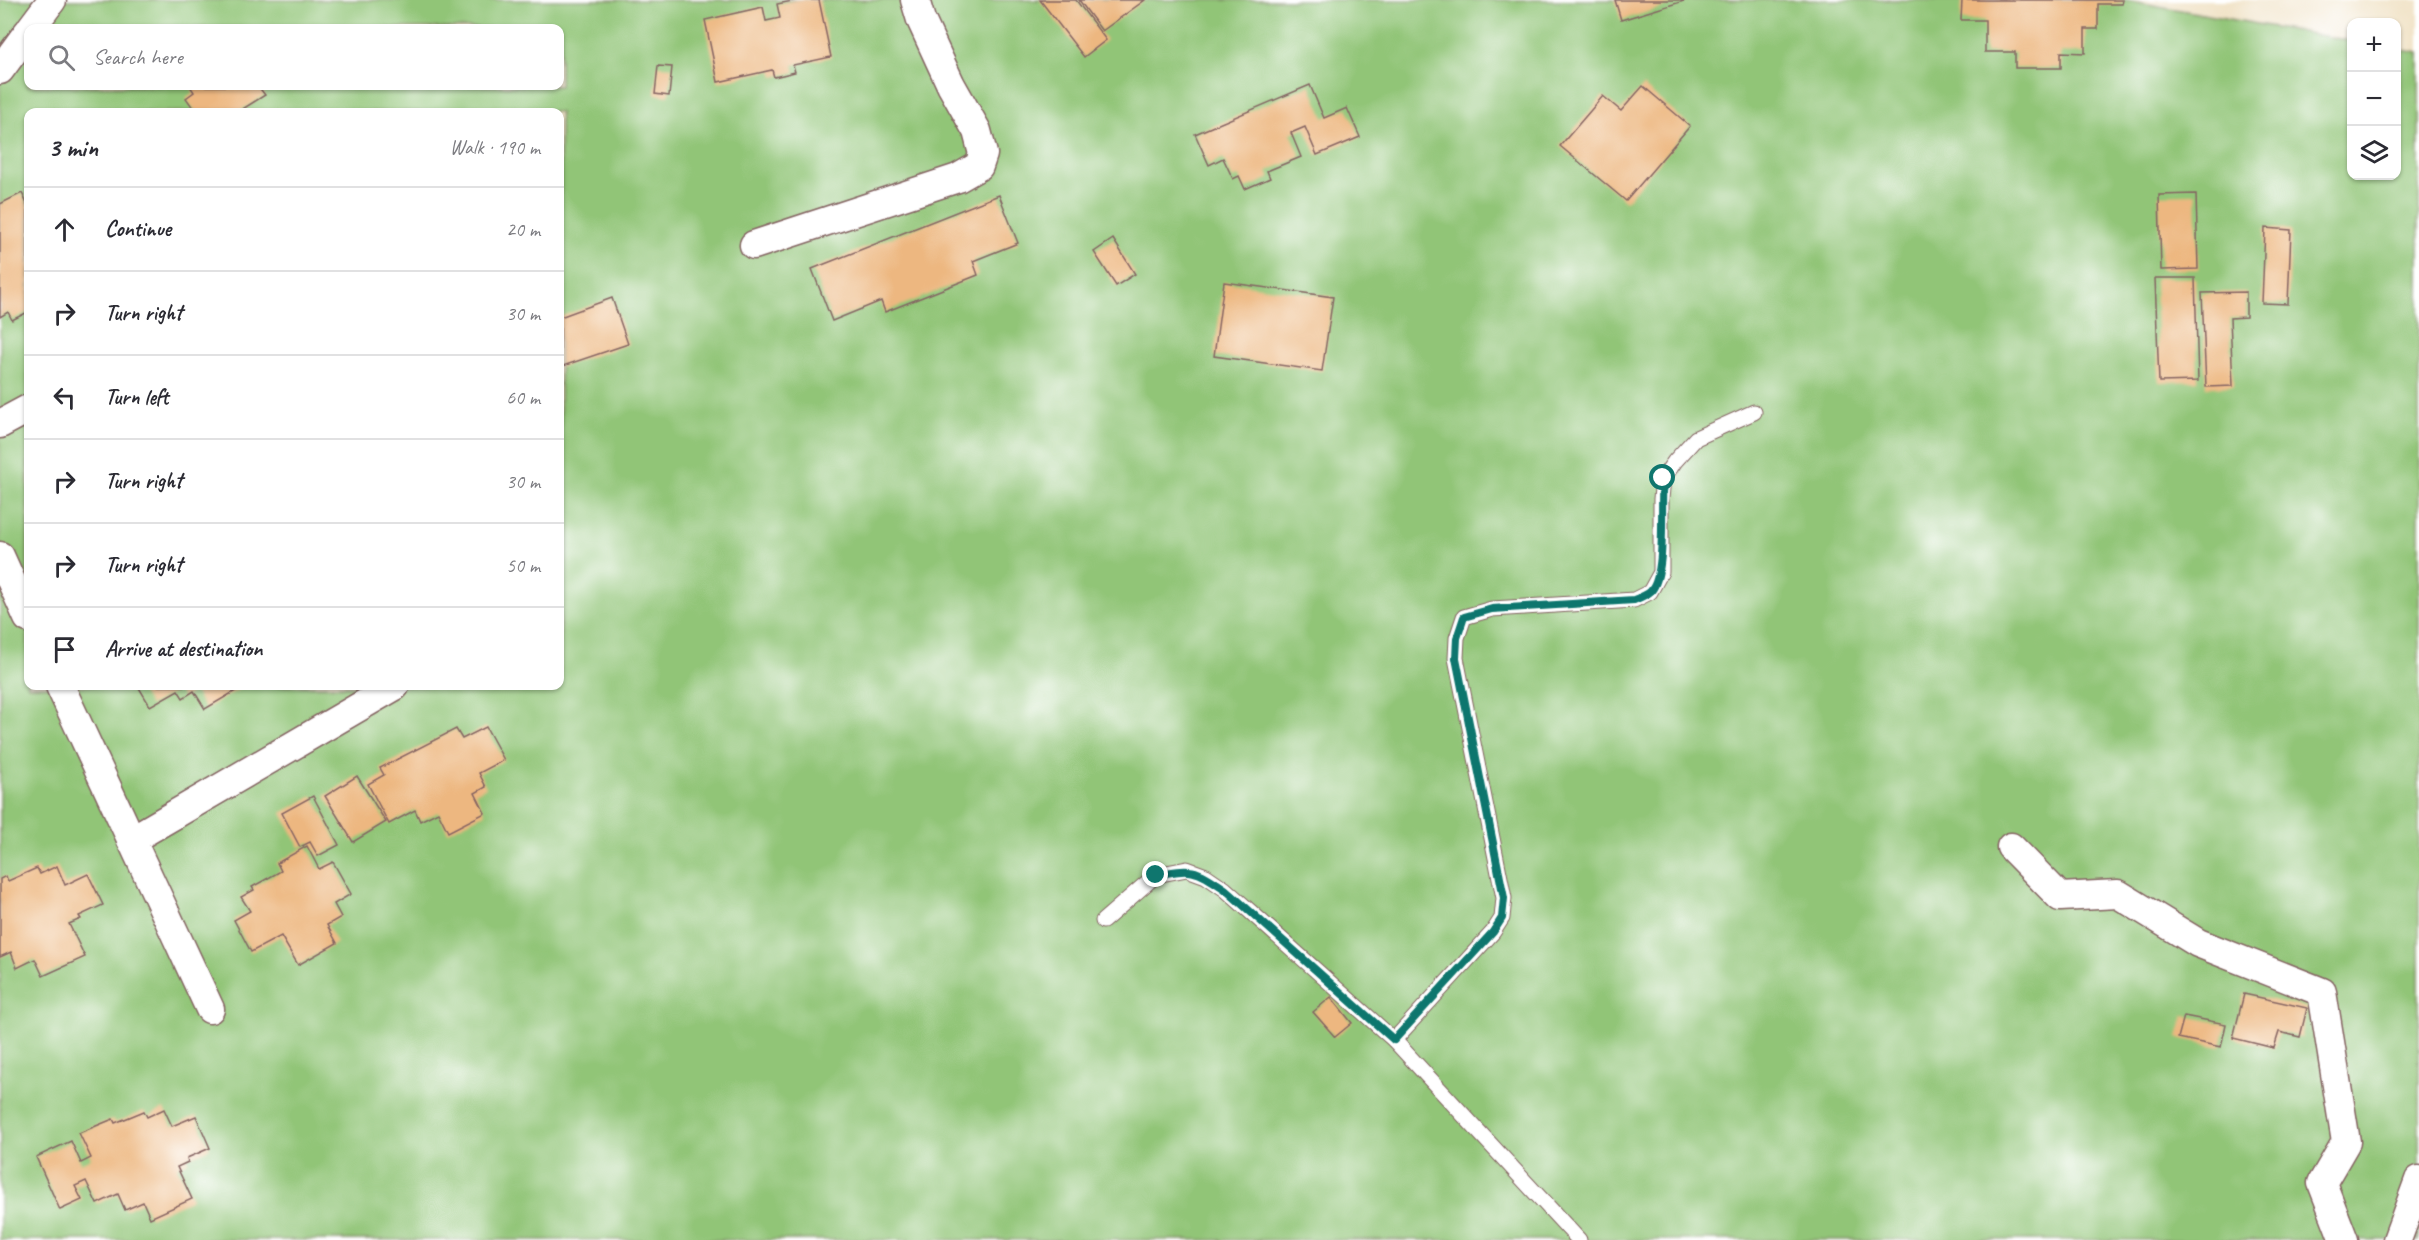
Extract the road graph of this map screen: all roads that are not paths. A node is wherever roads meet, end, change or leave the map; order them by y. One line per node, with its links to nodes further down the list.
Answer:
1 (52, 0): 3 (street)
2 (915, 0): 6 (street)
3 (34, 24)
4 (24, 38): 5 (street)
5 (0, 70)
6 (754, 245)
7 (24, 411): 9 (street)
8 (1754, 412): 18 (lane)
9 (0, 424)
10 (0, 556): 11 (street)
11 (24, 609)
12 (62, 690): 14 (street)
13 (388, 690): 14 (street)
14 (131, 840): 17 (street)
15 (2011, 847): 21 (street)
16 (1103, 921): 18 (lane)
17 (210, 1009)
18 (1394, 1040): 20 (lane)
19 (2419, 1180): 22 (street)
20 (1579, 1240)
21 (2344, 1240)
22 (2397, 1240)

